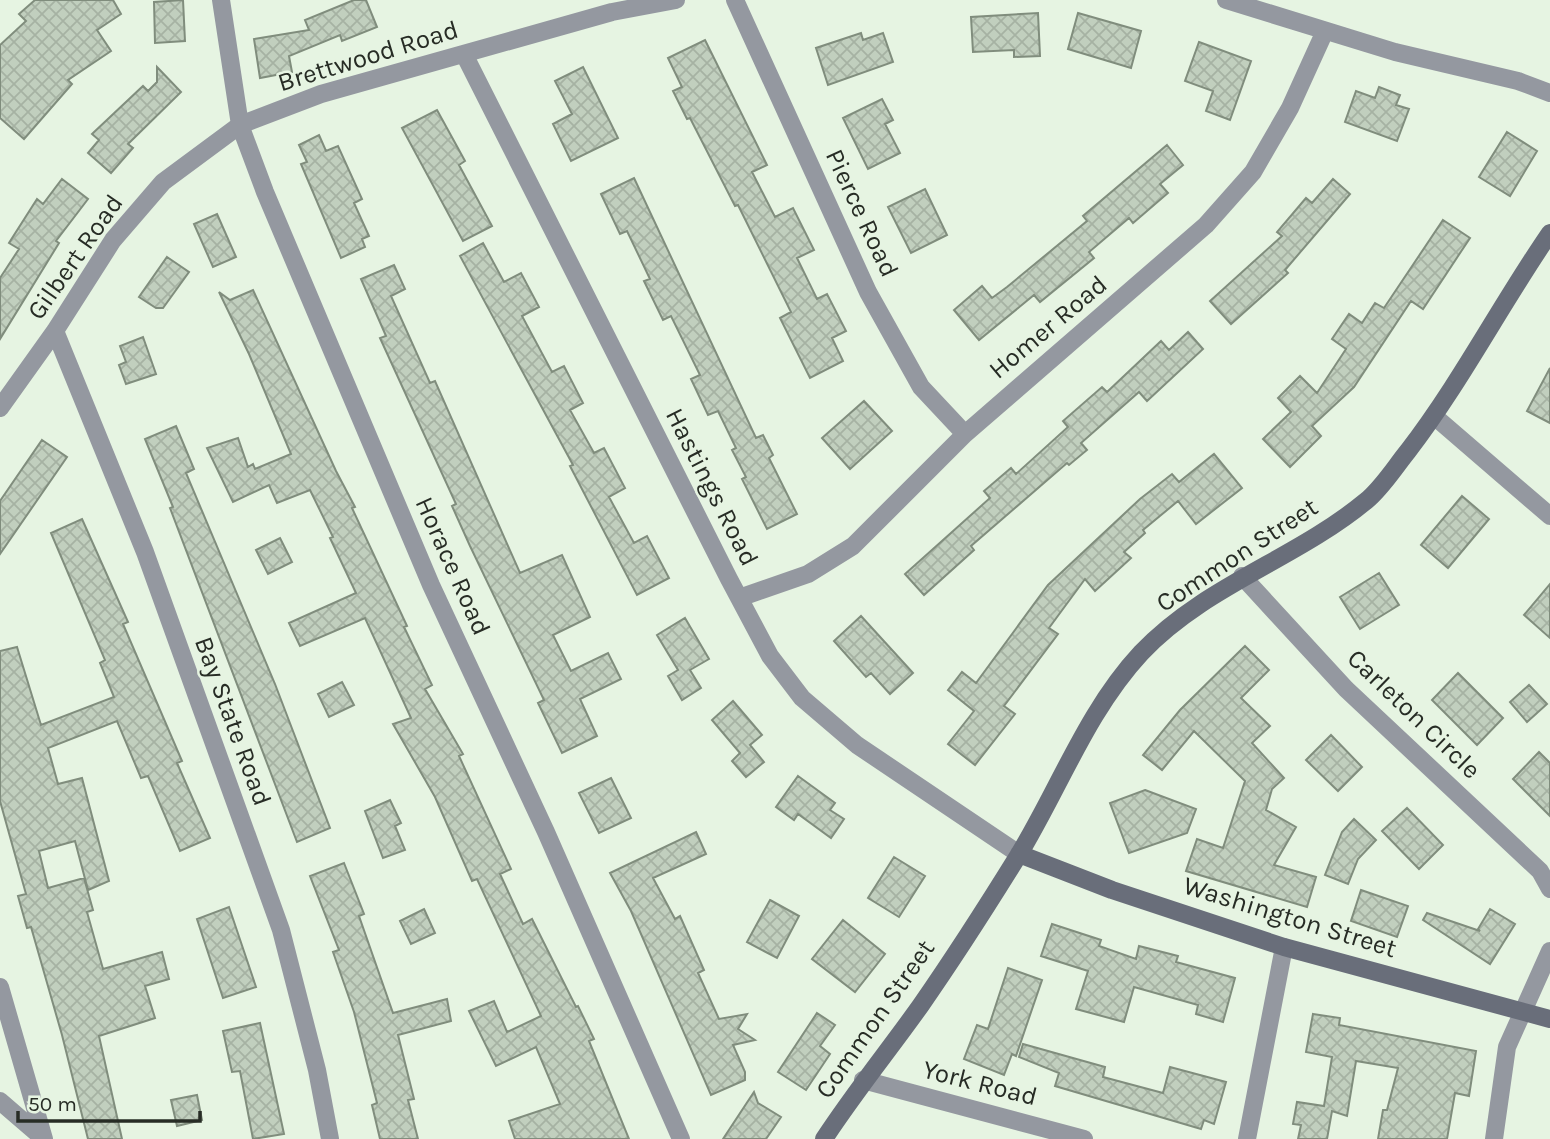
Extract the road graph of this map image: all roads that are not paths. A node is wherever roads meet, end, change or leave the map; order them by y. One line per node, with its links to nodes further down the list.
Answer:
1 (221, 0): 8 (street, Horace Road)
2 (676, 0): 6 (street, Brettwood Road)
3 (735, 0): 13 (street, Pierce Road)
4 (1226, 0): 5 (street)
5 (1325, 31): 7 (street); 13 (street, Homer Road)
6 (464, 54): 8 (street, Brettwood Road); 16 (street, Hastings Road)
7 (1550, 93)
8 (240, 125): 10 (street, Gilbert Road); 28 (street, Horace Road)
9 (1550, 233): 12 (main road, Common Street)
10 (55, 331): 11 (street, Gilbert Road); 27 (street, Bay State Road)
11 (0, 408)
12 (1434, 416): 14 (street); 15 (main road, Common Street)
13 (965, 433): 16 (street, Homer Road)
14 (1550, 516)
15 (1242, 576): 17 (main road, Common Street); 18 (street, Carleton Circle)
16 (739, 598): 17 (street, Hastings Road)
17 (1019, 854): 19 (main road, Washington Street); 24 (main road, Common Street)
18 (1550, 889)
19 (1283, 947): 22 (main road, Washington Street); 31 (street)
20 (1550, 951): 22 (street)
21 (0, 987): 26 (street)
22 (1524, 1012): 23 (main road, Washington Street); 32 (street)
23 (1550, 1019)
24 (863, 1080): 29 (main road, Common Street); 30 (street, York Road)
25 (0, 1101): 26 (street)
26 (44, 1139)
27 (330, 1139)
28 (681, 1139)
29 (824, 1139)
30 (1084, 1139)
31 (1247, 1139)
32 (1494, 1139)

